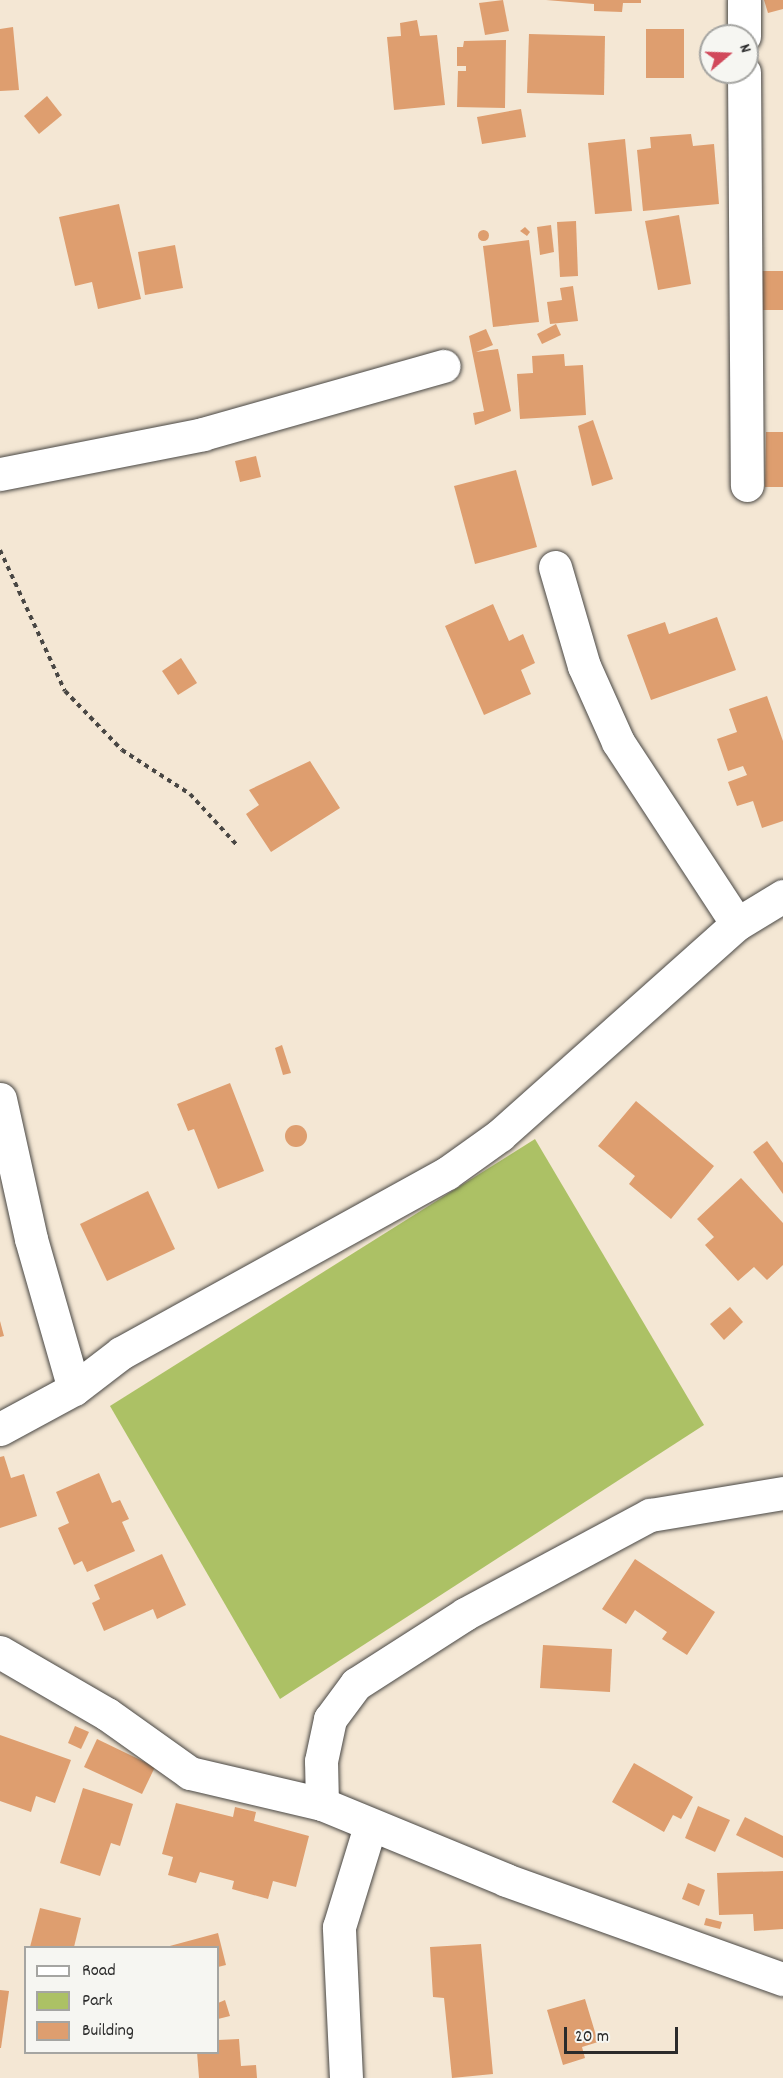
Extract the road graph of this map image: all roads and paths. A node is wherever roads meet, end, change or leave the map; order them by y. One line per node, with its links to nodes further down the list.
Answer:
1 (744, 0): 2 (street)
2 (744, 24)
3 (744, 84): 6 (street)
4 (444, 366): 5 (street)
5 (0, 474)
6 (747, 485)
7 (0, 550): 9 (path)
8 (555, 567): 11 (street)
9 (236, 844)
10 (783, 896): 11 (street)
11 (737, 924): 13 (street)
12 (0, 1099): 13 (street)
13 (74, 1389): 14 (street)
14 (0, 1429)
15 (783, 1492): 17 (street)
16 (3, 1660): 17 (street)
17 (322, 1803): 18 (street)
18 (370, 1826): 19 (street); 20 (street)
19 (783, 1979)
20 (345, 2078)

